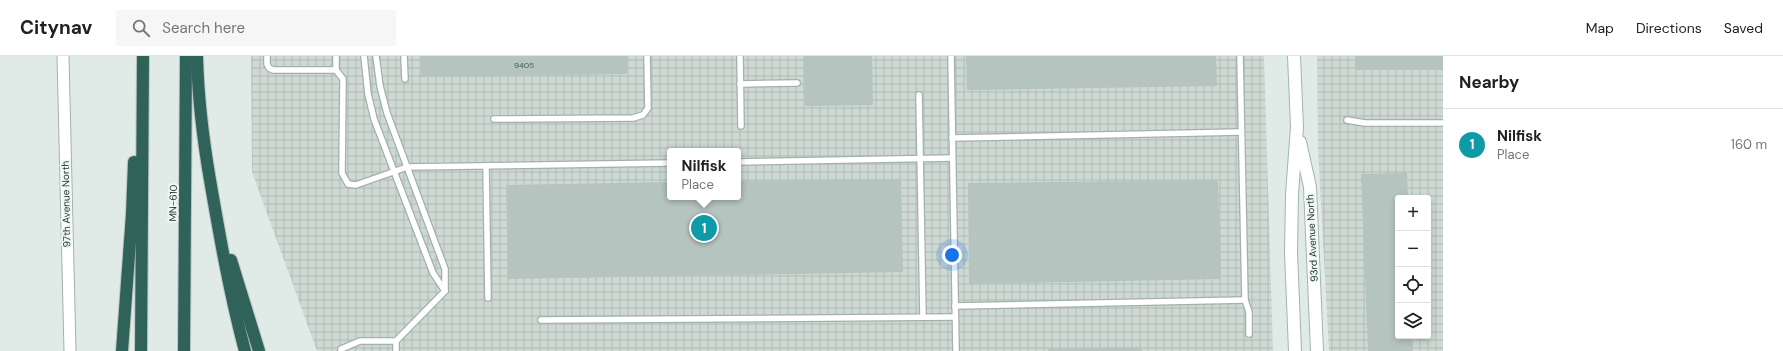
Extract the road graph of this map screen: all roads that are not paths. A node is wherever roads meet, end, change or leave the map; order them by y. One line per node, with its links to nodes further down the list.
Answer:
1 (63, 56): 45 (street, 97th Avenue North)
2 (143, 56): 17 (highway)
3 (186, 56): 48 (highway, MN-610)
4 (197, 56): 35 (highway)
5 (267, 56): 15 (lane)
6 (336, 56): 15 (lane)
7 (364, 56): 34 (lane)
8 (376, 56): 33 (lane)
9 (404, 56): 16 (lane)
10 (647, 56): 21 (lane)
11 (740, 56): 19 (lane)
12 (951, 56): 27 (lane)
13 (1240, 56): 26 (lane)
14 (1294, 56): 25 (street, 93rd Avenue North)
15 (336, 70): 34 (lane)
16 (405, 79)
17 (143, 81): 46 (highway); 47 (highway)
18 (797, 83): 19 (lane)
19 (740, 84): 24 (lane)
20 (919, 95): 29 (lane)
21 (494, 119)
22 (1347, 120): 23 (lane)
23 (1443, 123)
24 (741, 126)
25 (1297, 127): 54 (street, 93rd Avenue North); 55 (street, 93rd Avenue North)
26 (1240, 132): 27 (lane); 38 (lane)
27 (952, 138): 28 (lane)
28 (952, 158): 29 (lane); 39 (lane)
29 (920, 159): 30 (lane); 40 (lane)
30 (741, 162)
31 (667, 163): 32 (lane)
32 (486, 166): 33 (lane); 37 (lane)
33 (407, 167): 34 (lane); 36 (lane)
34 (395, 172): 36 (lane)
35 (210, 180): 49 (highway); 50 (highway)
36 (445, 292): 44 (lane)
37 (488, 298)
38 (1245, 300): 39 (lane); 43 (lane)
39 (955, 306): 41 (lane)
40 (923, 317): 41 (lane); 42 (lane)
41 (955, 317): 53 (lane)
42 (542, 320)
43 (1249, 334)
44 (396, 342): 51 (lane); 52 (lane)
45 (70, 351)
46 (122, 351)
47 (141, 351)
48 (184, 351)
49 (245, 351)
50 (259, 351)
51 (341, 351)
52 (396, 351)
53 (956, 351)
54 (1295, 351)
55 (1317, 351)

